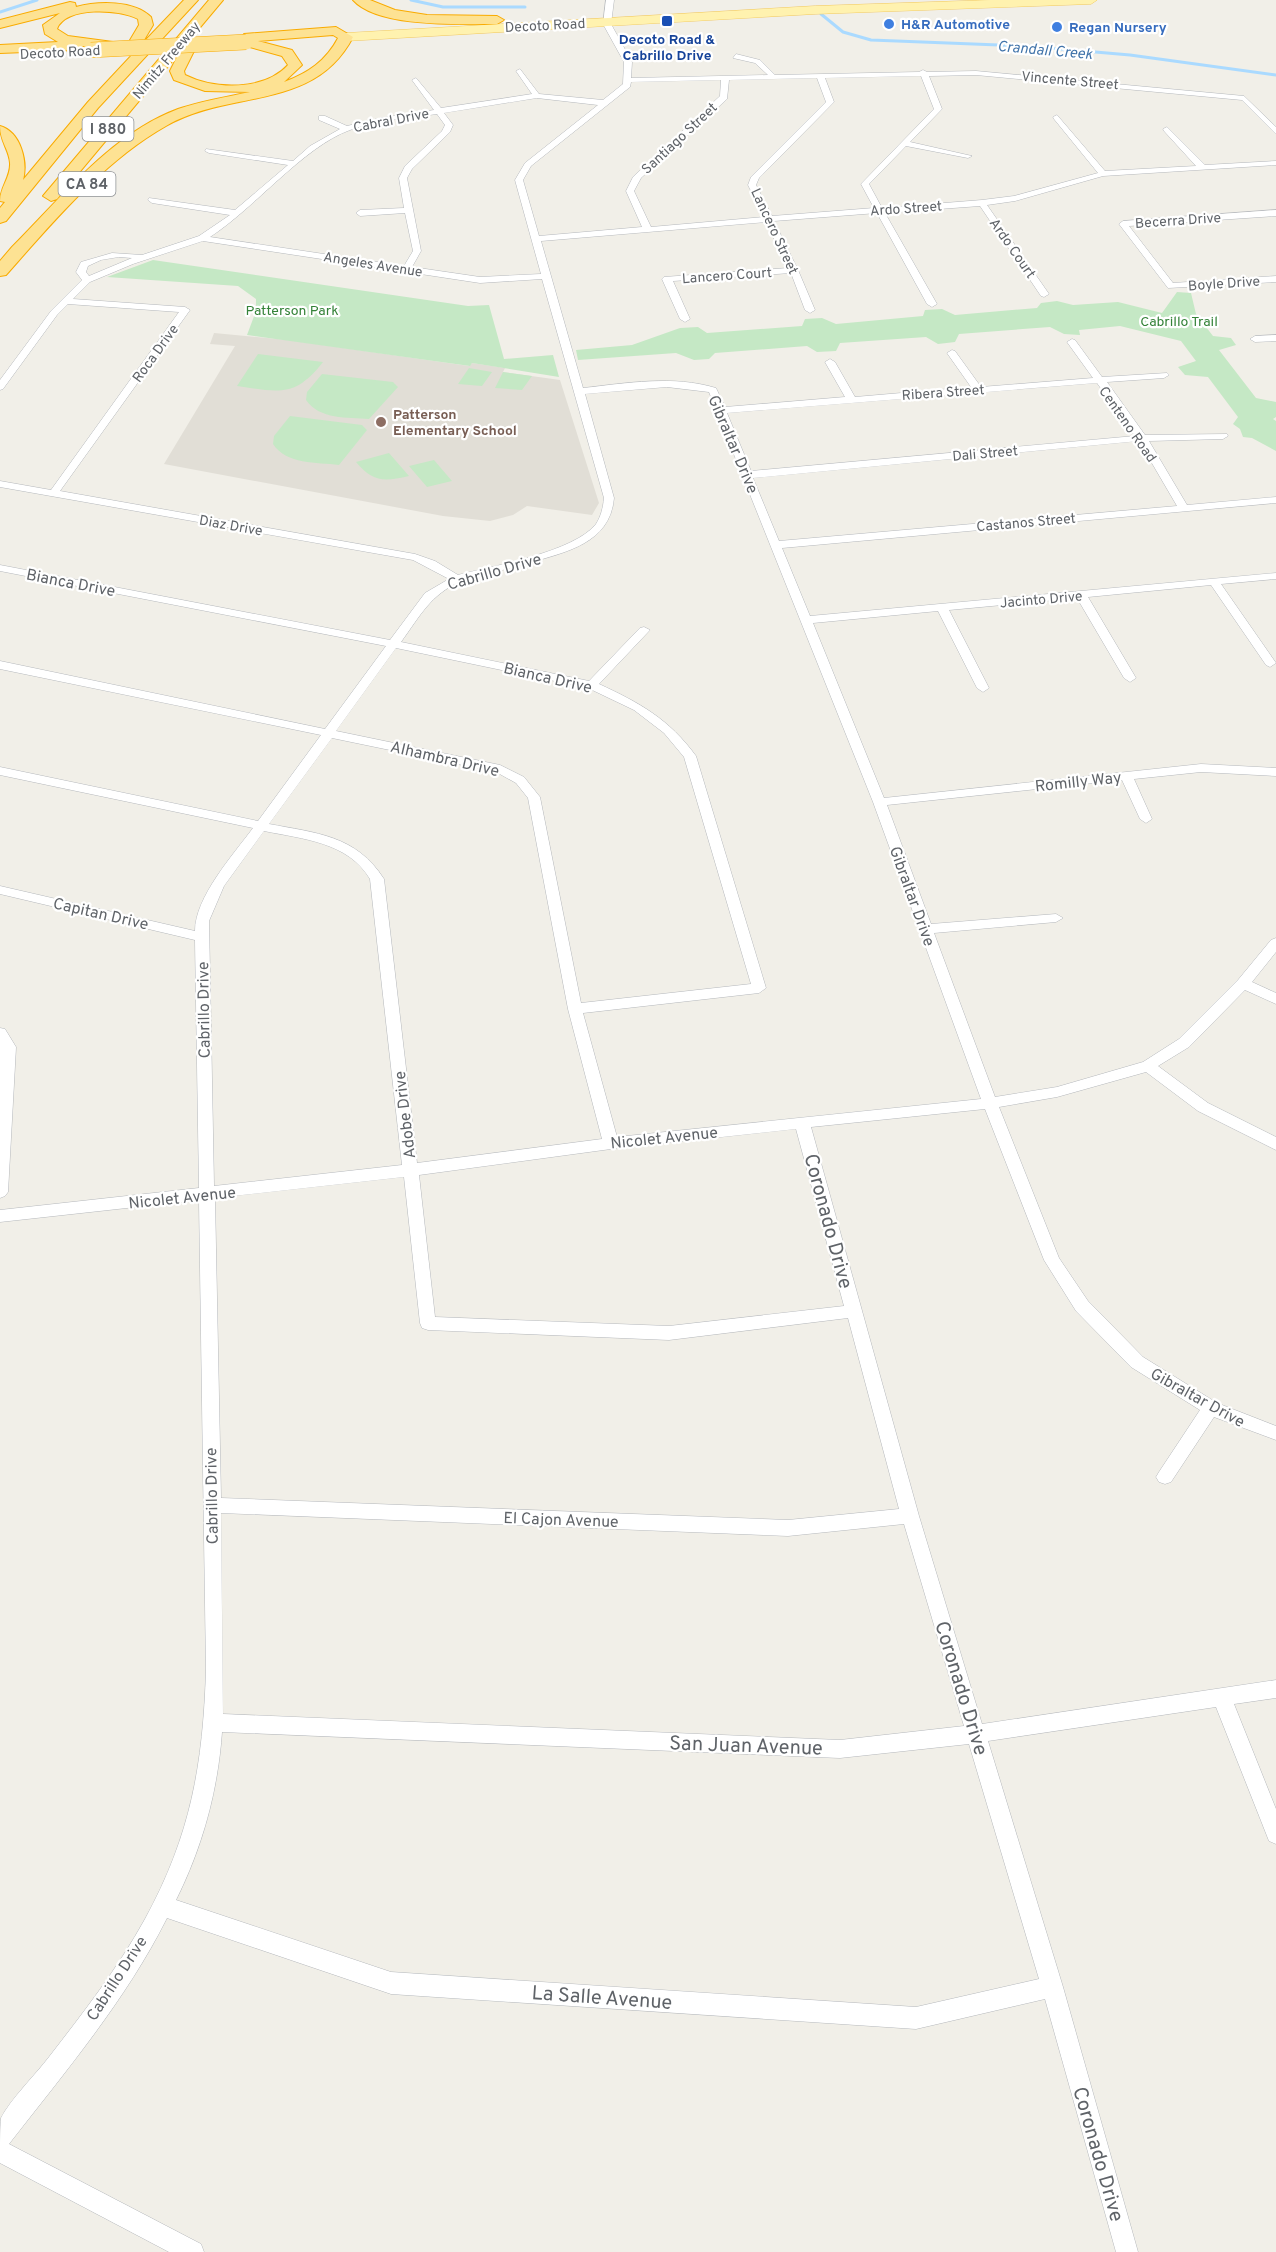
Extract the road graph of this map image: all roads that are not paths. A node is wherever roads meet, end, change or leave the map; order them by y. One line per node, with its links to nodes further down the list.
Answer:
1 (90, 0): 9 (highway)
2 (191, 0): 29 (highway, Nimitz Freeway / I 880)
3 (360, 0): 10 (highway)
4 (610, 0): 11 (street)
5 (910, 0): 11 (main road, Decoto Road)
6 (1091, 0): 7 (main road)
7 (1007, 2): 11 (main road)
8 (213, 4): 15 (highway); 59 (highway, Nimitz Freeway / I 880)
9 (22, 19): 12 (highway); 13 (highway)
10 (497, 20): 11 (main road, Decoto Road); 14 (main road, Decoto Road)
11 (607, 22): 14 (main road, Decoto Road); 26 (street)
12 (0, 24)
13 (0, 33)
14 (341, 34): 15 (highway, Decoto Road); 63 (highway, CA 84)
15 (247, 40): 16 (highway, Decoto Road, bridge); 18 (highway, Decoto Road, bridge)
16 (108, 45): 17 (highway, Decoto Road); 29 (highway)
17 (0, 49)
18 (0, 55)
19 (736, 56): 23 (street)
20 (520, 71): 27 (street)
21 (923, 72): 22 (street, Vincente Street); 34 (street, Vincente Street); 39 (street)
22 (820, 76): 23 (street, Vincente Street); 55 (street, Lancero Street)
23 (773, 77): 24 (street, Vincente Street)
24 (725, 79): 26 (street, Vincente Street); 56 (street, Santiago Street)
25 (416, 80): 30 (street)
26 (629, 80): 28 (street, Cabrillo Drive)
27 (537, 96): 28 (street, Cabral Drive); 30 (street, Cabral Drive)
28 (606, 103): 58 (street, Cabrillo Drive)
29 (93, 105): 54 (highway, Nimitz Freeway / I 880)
30 (438, 110): 35 (street, Cabral Drive); 49 (street)
31 (1057, 117): 45 (street)
32 (322, 118): 35 (street)
33 (1276, 120): 34 (street)
34 (1266, 121): 38 (street, Vincente Street)
35 (346, 129): 43 (street, Cabral Drive)
36 (1167, 129): 44 (street)
37 (0, 130): 47 (highway)
38 (1276, 132)
39 (906, 144): 41 (street); 50 (street)
40 (209, 151): 43 (street)
41 (968, 156)
42 (1276, 163): 44 (street, Ardo Street)
43 (293, 164): 51 (street, Cabral Drive)
44 (1202, 167): 45 (street, Ardo Street)
45 (1103, 174): 48 (street, Ardo Street)
46 (152, 200): 51 (street)
47 (0, 203)
48 (982, 203): 50 (street, Ardo Street); 68 (street, Ardo Court)
49 (408, 210): 52 (street); 61 (street)
50 (878, 210): 55 (street, Ardo Street); 70 (street)
51 (236, 213): 57 (street, Cabral Drive)
52 (360, 213)
53 (1276, 213): 67 (street, Becerra Drive)
54 (0, 218)
55 (769, 218): 56 (street, Ardo Street); 62 (street, Lancero Street)
56 (648, 230): 58 (street, Ardo Street)
57 (202, 238): 60 (street, Cabral Drive); 61 (street, Angeles Avenue)
58 (534, 239): 64 (street, Cabrillo Drive)
59 (0, 257)
60 (143, 258): 66 (street, Cabral Drive); 66 (street, Cabral Drive)
61 (406, 269): 64 (street, Angeles Avenue)
62 (794, 270): 71 (street, Lancero Street); 72 (street, Lancero Court)
63 (0, 271)
64 (544, 276): 82 (street, Cabrillo Drive)
65 (1276, 279): 67 (street, Boyle Drive)
66 (87, 280): 69 (street, Cabral Drive)
67 (1171, 286)
68 (1044, 294)
69 (65, 301): 80 (street, Cabral Drive); 89 (street, Roca Drive)
70 (932, 304)
71 (810, 310)
72 (685, 319)
73 (1276, 338): 74 (street)
74 (1255, 339)
75 (1072, 342): 79 (street, Centeno Road)
76 (952, 352): 81 (street)
77 (830, 362): 83 (street)
78 (1164, 375): 79 (street, Ribera Street)
79 (1097, 380): 81 (street, Ribera Street); 86 (street, Centeno Road)
80 (0, 387)
81 (978, 390): 83 (street, Ribera Street)
82 (578, 392): 84 (street, Gibraltar Drive); 95 (street, Cabrillo Drive)
83 (851, 399): 84 (street, Ribera Street)
84 (722, 410): 87 (street, Gibraltar Drive)
85 (1223, 436): 86 (street, Dali Street)
86 (1142, 438): 87 (street, Dali Street); 91 (street, Centeno Road)
87 (747, 475): 92 (street, Gibraltar Drive)
88 (0, 484): 89 (street, Diaz Drive)
89 (54, 494): 95 (street, Diaz Drive)
90 (1276, 500): 91 (street, Castanos Street)
91 (1183, 507): 92 (street, Castanos Street)
92 (776, 545): 99 (street, Gibraltar Drive)
93 (0, 568): 101 (street, Bianca Drive)
94 (1276, 576): 96 (street, Jacinto Drive)
95 (457, 579): 101 (street, Cabrillo Drive)
96 (1214, 582): 97 (street, Jacinto Drive); 102 (street)
97 (1081, 595): 98 (street, Jacinto Drive); 104 (street)
98 (942, 607): 99 (street, Jacinto Drive); 106 (street)
99 (806, 620): 111 (street, Gibraltar Drive)
100 (644, 630): 105 (street)
101 (393, 644): 105 (street, Bianca Drive); 107 (street, Cabrillo Drive)
102 (1270, 663)
103 (0, 664): 107 (street, Alhambra Drive)
104 (1130, 678)
105 (592, 685): 121 (street, Bianca Drive)
106 (983, 688)
107 (329, 732): 113 (street, Cabrillo Drive); 121 (street, Alhambra Drive)
108 (0, 771): 113 (street, Adobe Drive)
109 (1276, 772): 110 (street, Romilly Way)
110 (1126, 776): 111 (street, Romilly Way); 112 (street)
111 (879, 802): 116 (street, Gibraltar Drive)
112 (1146, 819)
113 (261, 826): 117 (street, Cabrillo Drive); 128 (street, Adobe Drive)
114 (0, 890): 117 (street, Capitan Drive)
115 (1056, 918): 116 (street)
116 (925, 929): 124 (street, Gibraltar Drive)
117 (201, 937): 130 (street, Cabrillo Drive)
118 (1276, 943): 119 (street, Nicolet Avenue)
119 (1243, 983): 120 (street); 123 (street, Nicolet Avenue)
120 (1276, 999)
121 (575, 1009): 126 (street, Alhambra Drive)
122 (0, 1033): 129 (street)
123 (1148, 1066): 124 (street, Nicolet Avenue); 127 (street)
124 (990, 1103): 125 (street, Nicolet Avenue); 133 (street, Gibraltar Drive)
125 (802, 1122): 126 (street, Nicolet Avenue); 132 (street, Coronado Drive)
126 (611, 1143): 128 (street, Nicolet Avenue)
127 (1276, 1144)
128 (411, 1170): 130 (street, Nicolet Avenue); 132 (street, Adobe Drive)
129 (0, 1192)
130 (207, 1195): 131 (street, Nicolet Avenue); 136 (street, Cabrillo Drive)
131 (0, 1216)
132 (853, 1311): 137 (street, Coronado Drive)
133 (1211, 1407): 134 (street, Gibraltar Drive); 135 (street)
134 (1276, 1432)
135 (1165, 1477)
136 (211, 1505): 137 (street, El Cajon Avenue); 140 (street, Cabrillo Drive)
137 (910, 1516): 141 (street, Coronado Drive)
138 (1276, 1689): 139 (street, San Juan Avenue)
139 (1222, 1698): 141 (street, San Juan Avenue); 142 (street)
140 (213, 1724): 141 (street, San Juan Avenue); 143 (street, Cabrillo Drive)
141 (975, 1734): 144 (street, Coronado Drive)
142 (1276, 1834)
143 (162, 1906): 144 (street, La Salle Avenue); 145 (street, Cabrillo Drive)
144 (1052, 1987): 148 (street, Coronado Drive)
145 (0, 2137)
146 (0, 2151): 147 (street)
147 (193, 2252)
148 (1127, 2252)

